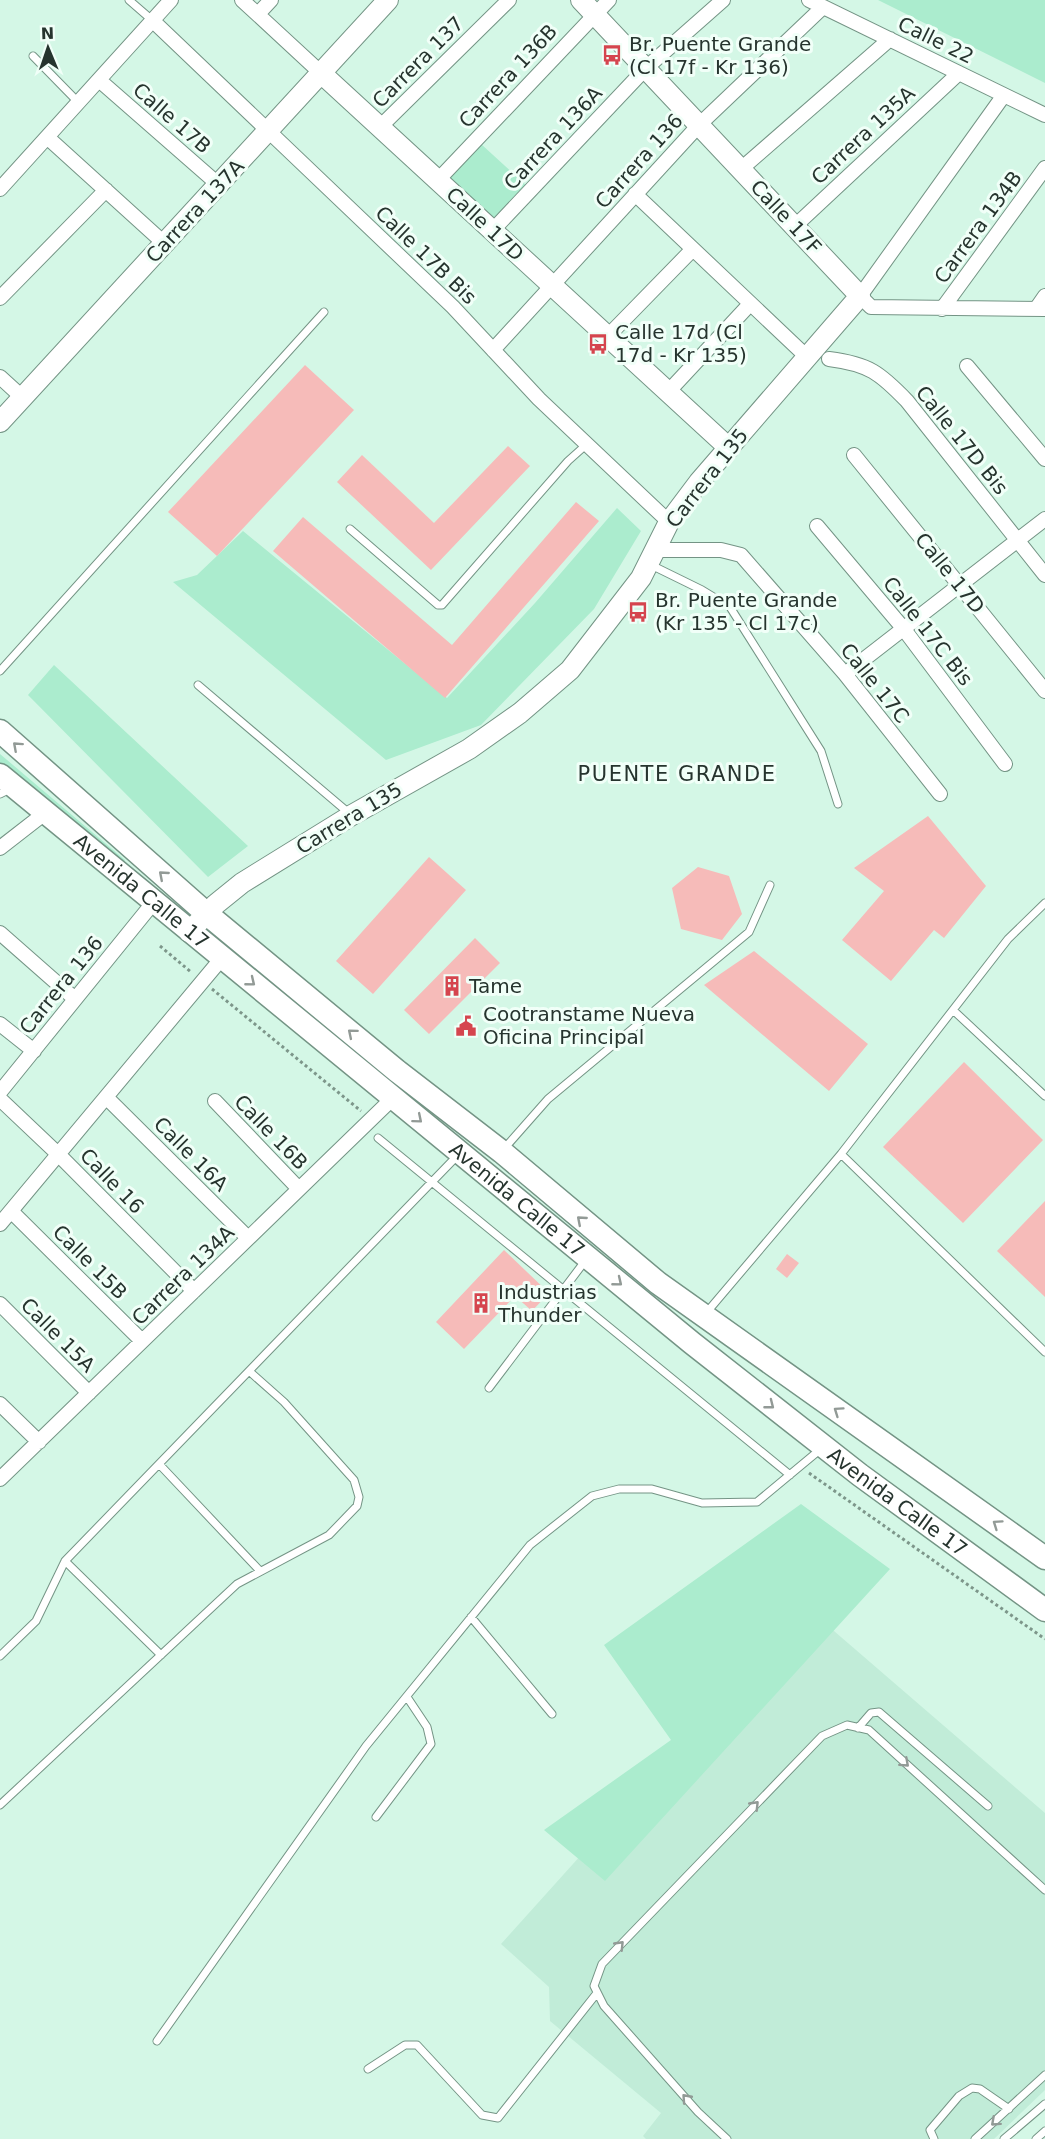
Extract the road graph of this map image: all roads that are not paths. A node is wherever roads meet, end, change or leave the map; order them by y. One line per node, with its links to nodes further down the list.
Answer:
1 (129, 0): 13 (lane)
2 (171, 0): 13 (street)
3 (242, 0): 12 (street, Calle 17D)
4 (271, 0): 12 (street)
5 (388, 0): 17 (street, Carrera 137A)
6 (509, 0): 24 (street, Carrera 137)
7 (609, 0): 10 (street, Carrera 136B)
8 (723, 0): 16 (street, Carrera 136A)
9 (809, 0): 11 (street, Calle 22)
10 (588, 7): 16 (street, Calle 17F); 29 (street, Carrera 136B)
11 (823, 7): 14 (street, Calle 22); 23 (street, Carrera 136)
12 (258, 14): 17 (street, Calle 17D)
13 (152, 20): 19 (street); 25 (street, Calle 17B Bis)
14 (890, 39): 18 (street, Calle 22); 28 (street)
15 (33, 56): 21 (lane)
16 (646, 69): 23 (street, Calle 17F); 35 (street, Carrera 136A)
17 (321, 73): 24 (street, Calle 17D); 25 (street, Carrera 137A)
18 (959, 73): 20 (street, Calle 22); 34 (street, Carrera 135A)
19 (99, 80): 21 (street); 30 (street, Calle 17B)
20 (1004, 95): 22 (street, Calle 22); 39 (street, Carrera 135)
21 (78, 102): 26 (street)
22 (1045, 115)
23 (699, 125): 28 (street, Calle 17F); 33 (street, Carrera 136)
24 (380, 127): 29 (street, Calle 17D)
25 (268, 131): 30 (street, Carrera 137A); 47 (street, Calle 17B Bis)
26 (47, 137): 31 (street); 32 (street)
27 (1045, 168): 43 (street, Carrera 134B)
28 (741, 170): 34 (street, Calle 17F)
29 (438, 180): 35 (street, Calle 17D)
30 (219, 185): 36 (street, Carrera 137A)
31 (0, 189)
32 (106, 190): 36 (street); 41 (street)
33 (635, 194): 37 (street); 38 (street, Carrera 136)
34 (795, 226): 39 (street, Calle 17F)
35 (492, 231): 38 (street, Calle 17D)
36 (165, 244): 53 (street, Carrera 137A)
37 (693, 249): 42 (street); 46 (street)
38 (552, 285): 46 (street, Calle 17D); 47 (street, Carrera 136)
39 (860, 296): 43 (street, Calle 17F); 48 (street, Carrera 135)
40 (1045, 296): 44 (street)
41 (0, 298)
42 (750, 304): 48 (street); 52 (street)
43 (942, 309): 44 (street, Calle 17F)
44 (1040, 309)
45 (324, 312): 68 (lane)
46 (608, 336): 52 (street, Calle 17D)
47 (493, 350): 55 (street, Calle 17B Bis)
48 (807, 357): 56 (street, Carrera 135)
49 (830, 358): 63 (street, Calle 17D Bis)
50 (967, 366): 58 (street)
51 (0, 377): 53 (street)
52 (668, 392): 56 (street, Calle 17D)
53 (23, 398): 54 (street, Carrera 137A)
54 (0, 422)
55 (586, 444): 60 (street, Calle 17B Bis); 62 (lane)
56 (729, 448): 60 (street, Carrera 135)
57 (854, 455): 66 (street, Calle 17D)
58 (1045, 459)
59 (1045, 519): 63 (street)
60 (669, 522): 64 (street, Carrera 135)
61 (818, 526): 67 (street, Calle 17C Bis)
62 (350, 529)
63 (1018, 541): 65 (street, Calle 17D Bis); 66 (street)
64 (652, 557): 69 (street, Calle 17C); 76 (lane); 78 (street, Carrera 135)
65 (1045, 575)
66 (959, 584): 67 (street); 71 (street, Calle 17D)
67 (903, 628): 69 (street); 73 (street, Calle 17C Bis)
68 (0, 671)
69 (844, 674): 75 (street, Calle 17C)
70 (198, 685): 78 (lane)
71 (1045, 691)
72 (0, 731): 83 (main road, Avenida Calle 17, one-way to 72)
73 (1005, 764)
74 (5, 786): 77 (main road, Avenida Calle 17)
75 (940, 794)
76 (838, 804)
77 (45, 813): 79 (street); 81 (main road, Avenida Calle 17)
78 (352, 815): 83 (street, Carrera 135)
79 (0, 848)
80 (770, 885): 98 (lane)
81 (153, 903): 84 (main road, Avenida Calle 17); 87 (street, Carrera 136)
82 (1045, 903): 88 (lane)
83 (207, 914): 84 (street, Carrera 135); 98 (main road, Avenida Calle 17, one-way to 83)
84 (189, 932): 86 (main road, Avenida Calle 17)
85 (0, 933): 87 (street)
86 (222, 958): 93 (street); 94 (main road, Avenida Calle 17, one-way to 94)
87 (75, 999): 90 (street, Carrera 136)
88 (953, 1010): 92 (lane); 101 (lane)
89 (0, 1024): 90 (street)
90 (34, 1051): 91 (street, Carrera 136)
91 (0, 1092)
92 (1045, 1096)
93 (106, 1097): 100 (street); 106 (street, Calle 16A)
94 (393, 1098): 99 (main road, Avenida Calle 17, one-way to 99); 103 (street, Carrera 134A)
95 (0, 1099): 100 (street, Calle 16)
96 (215, 1101): 103 (street, Calle 16B)
97 (378, 1138): 102 (lane)
98 (502, 1152): 111 (main road, Avenida Calle 17, one-way to 98)
99 (459, 1153): 102 (lane); 107 (main road, Avenida Calle 17)
100 (58, 1154): 104 (street); 109 (street, Calle 16)
101 (841, 1154): 111 (lane); 113 (lane)
102 (431, 1182): 108 (lane); 114 (lane)
103 (299, 1189): 106 (street, Carrera 134A)
104 (10, 1211): 105 (street); 112 (street, Calle 15B)
105 (0, 1224)
106 (248, 1238): 109 (street, Carrera 134A)
107 (588, 1258): 108 (lane); 119 (main road, Avenida Calle 17, one-way to 119)
108 (563, 1290): 115 (lane); 121 (lane)
109 (194, 1291): 112 (street, Carrera 134A)
110 (0, 1304): 116 (street, Calle 15A)
111 (703, 1317): 123 (main road, Avenida Calle 17, one-way to 111)
112 (142, 1341): 116 (street, Carrera 134A)
113 (1045, 1352)
114 (249, 1371): 120 (lane); 125 (lane)
115 (489, 1388)
116 (89, 1393): 118 (street, Carrera 134A)
117 (0, 1404): 118 (street)
118 (39, 1442): 122 (street, Carrera 134A)
119 (823, 1447): 121 (lane); 126 (main road, Avenida Calle 17)
120 (159, 1464): 124 (lane); 125 (lane)
121 (790, 1475): 127 (lane)
122 (0, 1479)
123 (1045, 1558)
124 (65, 1561): 128 (lane); 129 (lane)
125 (260, 1571): 128 (lane)
126 (1045, 1610)
127 (471, 1617): 130 (lane); 131 (lane)
128 (161, 1655): 133 (lane)
129 (0, 1656)
130 (407, 1697): 135 (lane); 138 (lane)
131 (552, 1714)
132 (858, 1728): 134 (lane); 136 (lane, one-way to 136); 137 (lane, one-way to 132)
133 (0, 1805)
134 (988, 1806)
135 (376, 1817)
136 (1045, 1890)
137 (597, 1993): 139 (lane); 143 (lane, one-way to 137)
138 (157, 2041)
139 (368, 2069)
140 (1045, 2075): 142 (lane)
141 (1045, 2104): 146 (lane)
142 (1009, 2109): 144 (lane); 145 (lane, one-way to 145)
143 (727, 2139)
144 (934, 2139)
145 (975, 2139)
146 (1004, 2139)

